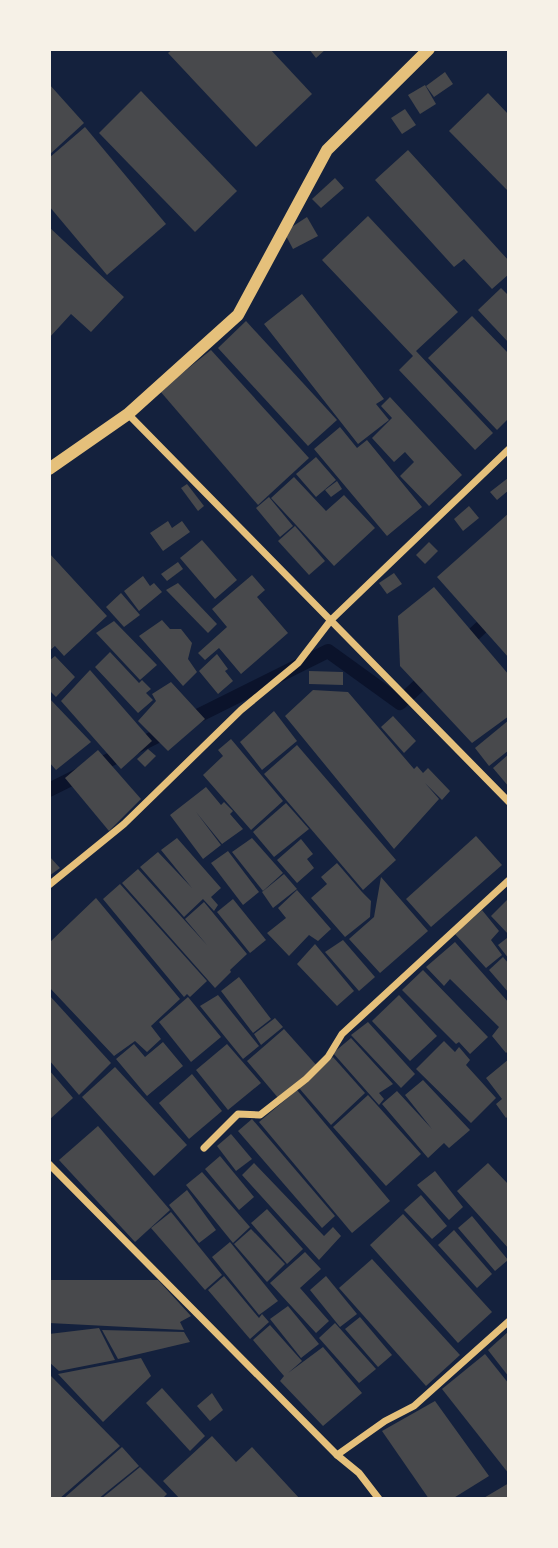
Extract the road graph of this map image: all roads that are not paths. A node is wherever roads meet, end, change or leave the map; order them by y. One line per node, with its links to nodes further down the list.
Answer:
1 (429, 49): 2 (street)
2 (128, 414): 4 (street); 5 (street)
3 (509, 449): 5 (street)
4 (49, 468)
5 (331, 620): 6 (street); 8 (street)
6 (509, 802)
7 (509, 880): 9 (street)
8 (49, 885)
9 (204, 1148)
10 (49, 1164): 12 (street)
11 (509, 1321): 12 (street)
12 (337, 1455): 13 (street)
13 (379, 1499)

